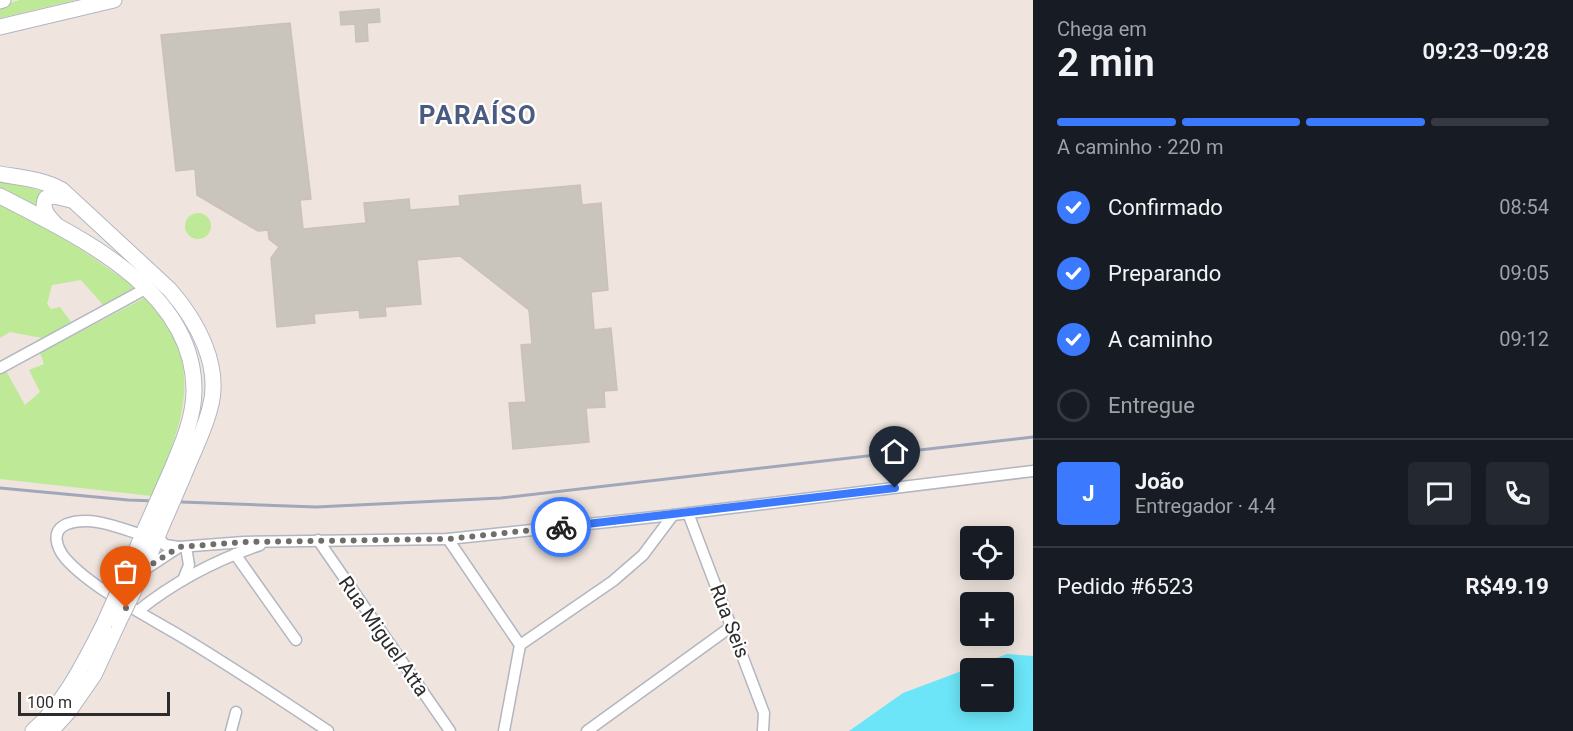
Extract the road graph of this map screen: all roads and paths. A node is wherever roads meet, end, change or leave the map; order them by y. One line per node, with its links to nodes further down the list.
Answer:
1 (114, 0): 2 (main road)
2 (0, 27)
3 (0, 174): 5 (main road)
4 (0, 196): 6 (main road)
5 (77, 201): 6 (main road); 10 (main road)
6 (59, 228): 7 (main road)
7 (147, 288): 8 (street); 10 (main road)
8 (0, 368)
9 (1033, 471): 11 (street)
10 (176, 475): 13 (main road, bridge)
11 (688, 513): 12 (street); 23 (street, Rua Seis)
12 (674, 515): 14 (street); 25 (street)
13 (151, 532): 17 (street); 19 (main road); 21 (street)
14 (448, 539): 15 (street); 25 (street)
15 (318, 540): 16 (street); 31 (street, Rua Miguel Atta)
16 (268, 542): 17 (street); 18 (street)
17 (183, 547): 19 (street); 20 (street)
18 (235, 554): 20 (street); 24 (street)
19 (137, 573): 22 (main road, bridge)
20 (183, 580): 21 (street)
21 (138, 611): 30 (street)
22 (111, 624): 27 (main road); 28 (main road)
23 (732, 626): 33 (street); 34 (street, Rua Seis)
24 (296, 640)
25 (520, 645): 32 (street)
26 (236, 712): 29 (street)
27 (33, 731)
28 (51, 731)
29 (231, 731)
30 (328, 731)
31 (450, 731)
32 (504, 731)
33 (586, 731)
34 (763, 731)

